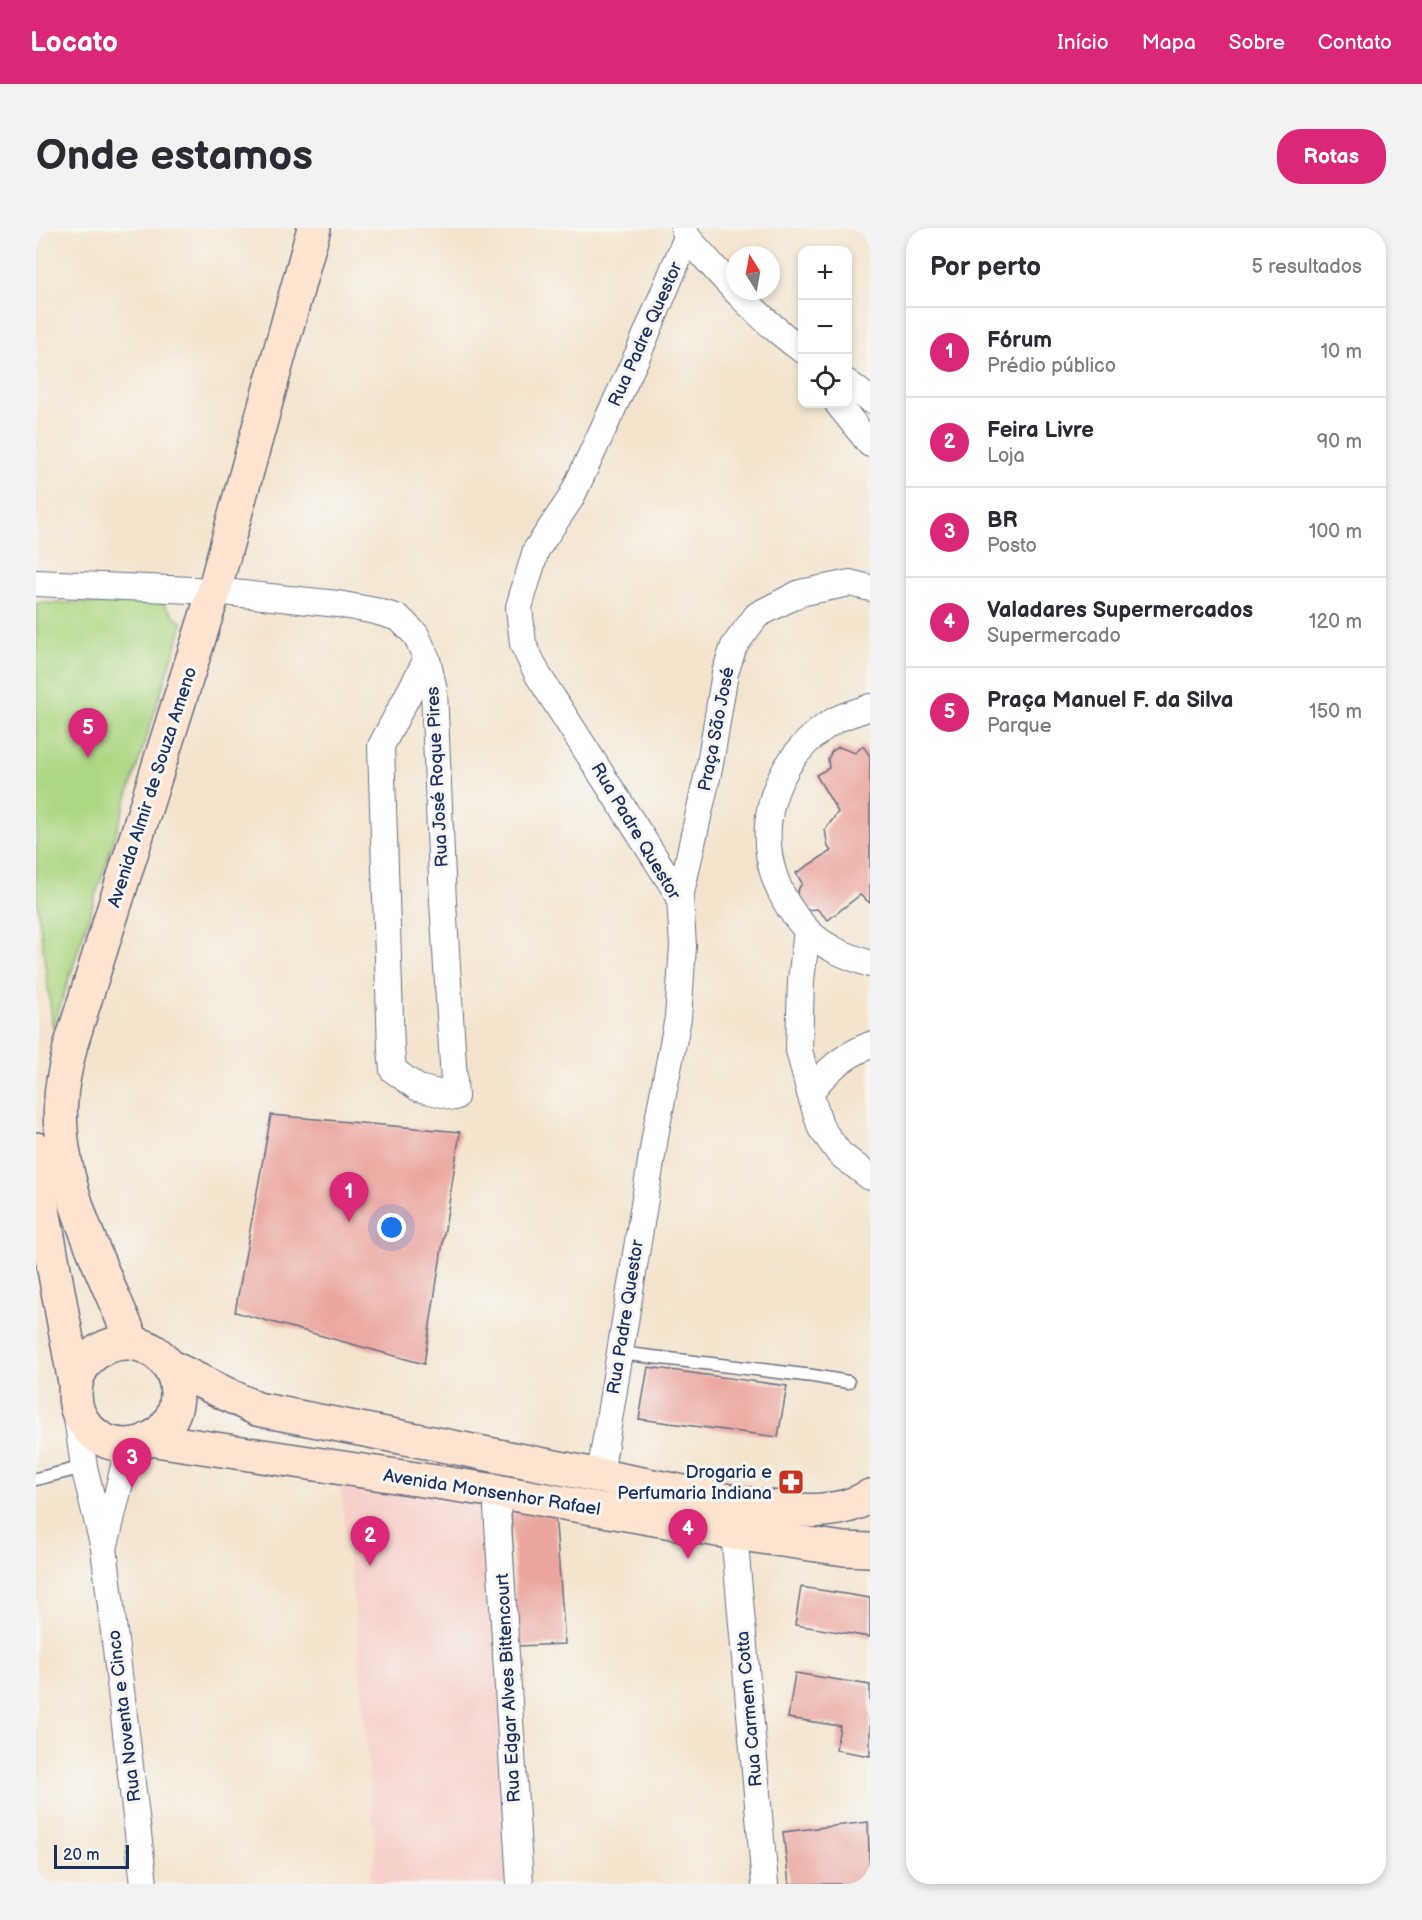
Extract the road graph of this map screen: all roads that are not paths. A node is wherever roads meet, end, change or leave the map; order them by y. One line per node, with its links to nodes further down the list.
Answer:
1 (314, 228): 10 (main road, Avenida Almir de Souza Ameno)
2 (685, 232): 3 (street); 13 (street, Rua Padre Questor)
3 (794, 344)
4 (852, 386): 5 (street)
5 (870, 400)
6 (841, 408): 7 (street)
7 (870, 444)
8 (36, 583): 10 (street, Rua José Roque Pires)
9 (870, 588): 13 (street, Praça São José)
10 (214, 591): 11 (street, Rua José Roque Pires); 20 (main road, Avenida Almir de Souza Ameno)
11 (427, 659): 11 (street, Rua José Roque Pires)
12 (870, 707): 14 (street)
13 (680, 897): 21 (street, Rua Padre Questor)
14 (807, 931): 15 (street); 17 (street)
15 (870, 964)
16 (870, 1045): 17 (street)
17 (810, 1093): 19 (street)
18 (36, 1149): 24 (main road)
19 (870, 1177)
20 (133, 1343): 22 (main road); 24 (main road)
21 (620, 1353): 23 (lane); 27 (street, Rua Padre Questor)
22 (169, 1366): 25 (main road); 27 (main road, Avenida Monsenhor Rafael)
23 (848, 1382)
24 (76, 1396): 25 (main road); 26 (street)
25 (139, 1442): 29 (main road, Avenida Monsenhor Rafael); 32 (street)
26 (84, 1467): 28 (lane); 32 (street)
27 (600, 1475): 30 (main road, Avenida Monsenhor Rafael)
28 (36, 1479)
29 (496, 1491): 31 (main road, Avenida Monsenhor Rafael); 35 (street, Rua Edgar Alves Bittencourt)
30 (870, 1496)
31 (734, 1533): 33 (main road, Avenida Monsenhor Rafael); 36 (street, Rua Carmem Cotta)
32 (104, 1548): 34 (street, Rua Noventa e Cinco)
33 (870, 1550)
34 (144, 1884)
35 (520, 1884)
36 (765, 1884)

